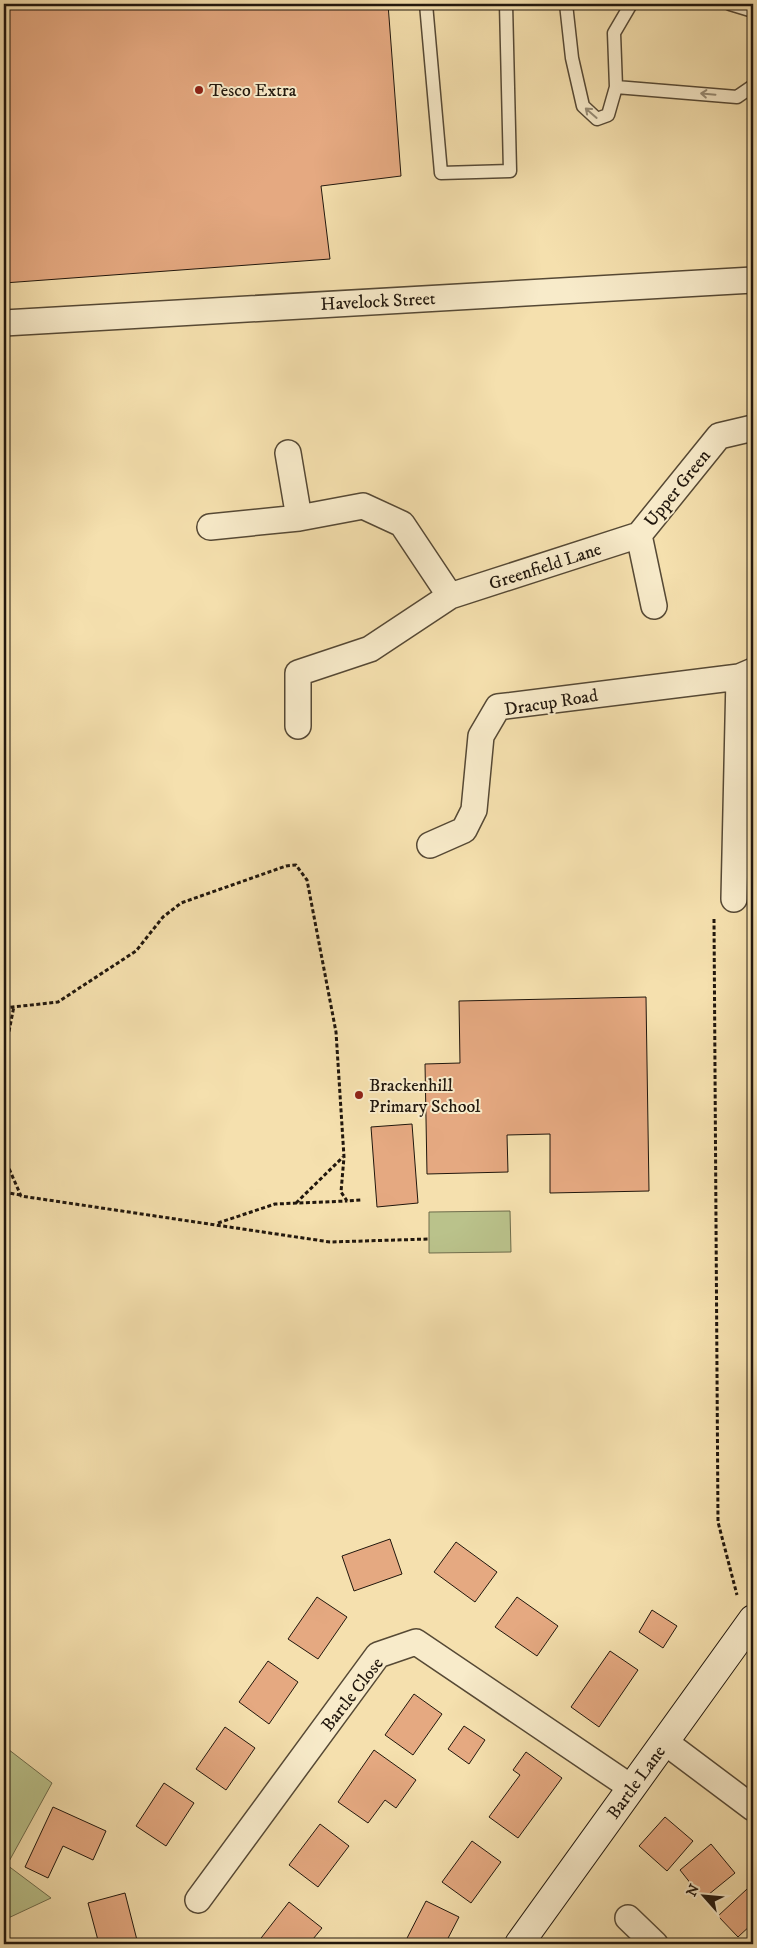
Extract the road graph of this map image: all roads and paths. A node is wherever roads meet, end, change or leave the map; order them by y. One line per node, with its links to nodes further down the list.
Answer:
1 (426, 4): 2 (lane)
2 (506, 4)
3 (566, 4): 8 (lane, one-way to 3)
4 (631, 4): 8 (lane)
5 (730, 4): 6 (lane)
6 (753, 11)
7 (753, 86): 8 (lane, one-way to 8)
8 (616, 87)
9 (753, 280): 10 (street, Havelock Street)
10 (4, 323)
11 (753, 428): 15 (street, Upper Green)
12 (288, 453): 13 (street)
13 (299, 518): 14 (street); 16 (street)
14 (210, 527)
15 (639, 535): 16 (street, Greenfield Lane); 17 (street, Upper Green)
16 (450, 596): 19 (street, Greenfield Lane)
17 (654, 606)
18 (746, 674): 20 (street, Dracup Road); 21 (street, Dracup Road)
19 (298, 726)
20 (430, 845)
21 (734, 899): 34 (path)
22 (14, 1006): 23 (path); 24 (path); 26 (path)
23 (4, 1008)
24 (4, 1057)
25 (4, 1157): 28 (path)
26 (344, 1157): 30 (path); 31 (path)
27 (4, 1192): 28 (path)
28 (21, 1196): 32 (path)
29 (361, 1200): 30 (path)
30 (347, 1201): 31 (path)
31 (295, 1203): 32 (path)
32 (217, 1224): 33 (path)
33 (429, 1239)
34 (749, 1625): 35 (street, Bartle Lane)
35 (664, 1742): 36 (street, Bartle Lane); 37 (street)
36 (632, 1788): 38 (street, Bartle Close); 40 (street, Bartle Lane)
37 (753, 1808)
38 (198, 1900)
39 (628, 1918): 41 (street)
40 (519, 1944)
41 (655, 1944)

